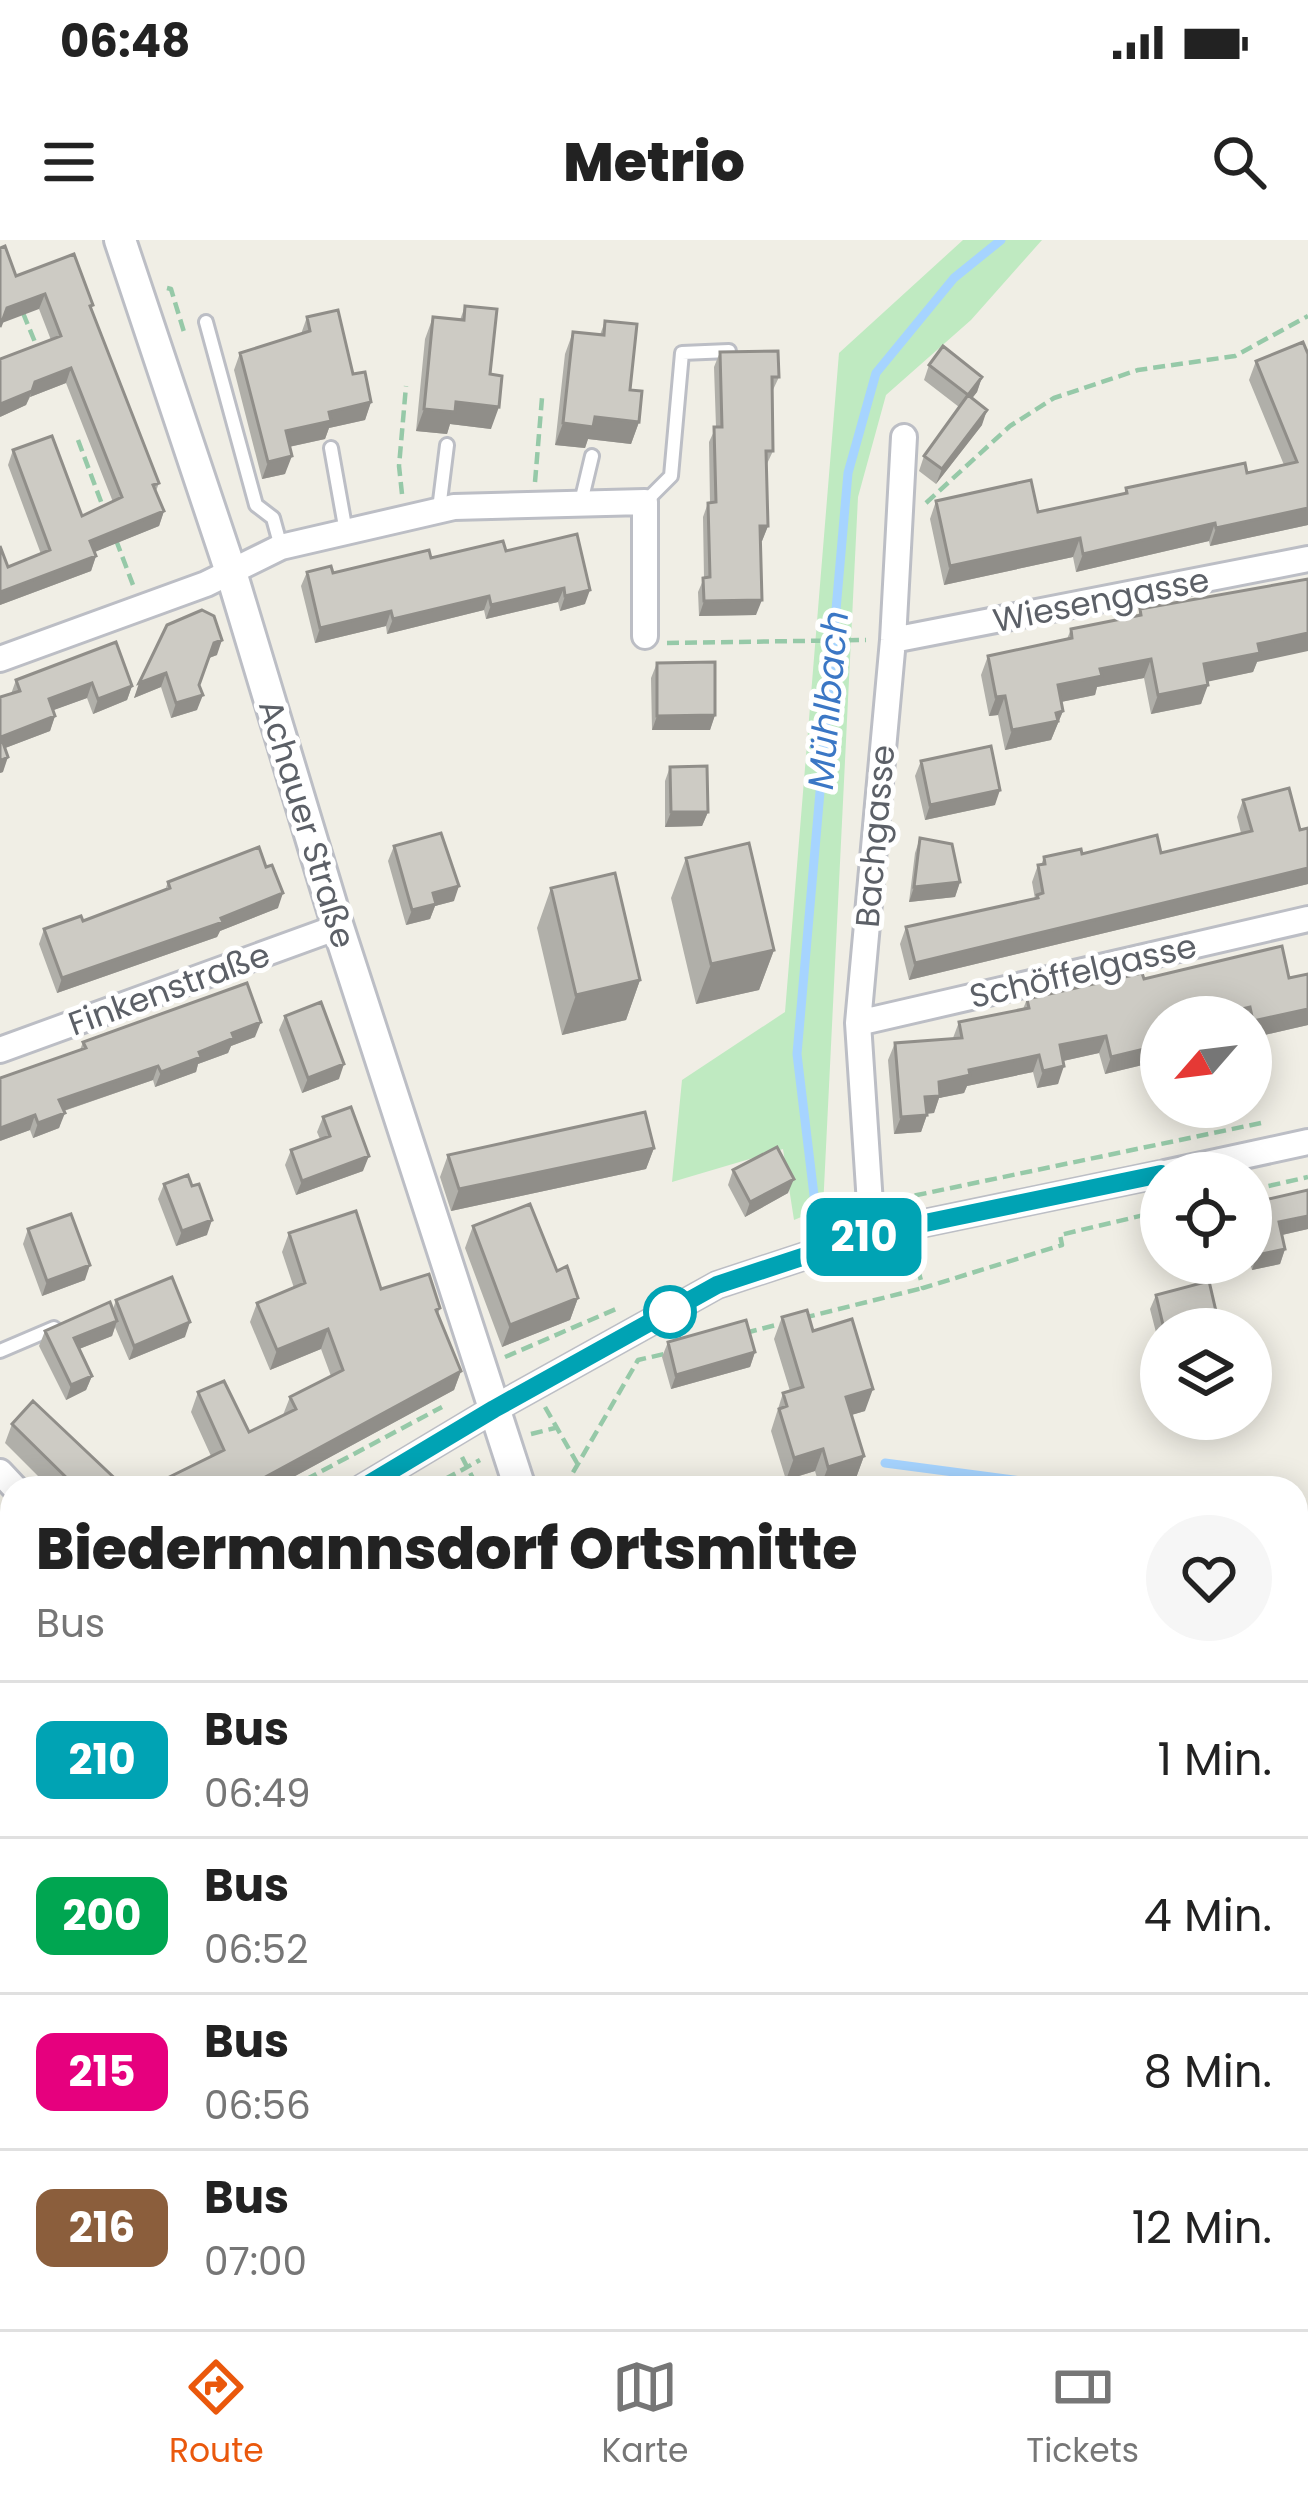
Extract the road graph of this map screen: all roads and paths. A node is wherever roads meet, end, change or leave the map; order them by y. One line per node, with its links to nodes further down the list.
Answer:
1 (120, 240): 23 (street, Achauer Straße)
2 (23, 311): 5 (path)
3 (1308, 316): 19 (path)
4 (206, 322): 21 (lane)
5 (38, 350)
6 (728, 351): 14 (lane)
7 (406, 386): 18 (path)
8 (542, 398): 16 (path)
9 (904, 437): 19 (street, Bachgasse)
10 (78, 440): 24 (path)
11 (448, 445): 17 (lane)
12 (331, 448): 20 (lane)
13 (592, 456): 15 (lane)
14 (645, 502): 15 (street); 25 (street)
15 (581, 504): 16 (street)
16 (533, 505): 17 (street)
17 (439, 510): 18 (street)
18 (404, 518): 20 (street)
19 (899, 527): 27 (street, Bachgasse)
20 (346, 532): 21 (street)
21 (281, 547): 23 (street)
22 (1308, 559): 27 (street, Wiesengasse)
23 (231, 572): 24 (street); 30 (street, Achauer Straße)
24 (142, 607): 28 (street)
25 (645, 636): 26 (path)
26 (858, 640)
27 (893, 640): 31 (street, Bachgasse)
28 (0, 659)
29 (1308, 919): 31 (street, Schöffelgasse)
30 (338, 928): 32 (street, Finkenstraße); 47 (street, Achauer Straße)
31 (858, 1022): 39 (street, Bachgasse)
32 (0, 1050)
33 (1308, 1142): 34 (street)
34 (1261, 1152)
35 (1308, 1177): 37 (path)
36 (1140, 1178): 39 (street)
37 (1272, 1185)
38 (1140, 1216): 41 (path)
39 (872, 1234): 47 (street)
40 (851, 1270): 41 (path)
41 (923, 1288): 43 (path)
42 (60, 1326): 45 (lane)
43 (726, 1338)
44 (682, 1349): 53 (path)
45 (0, 1351)
46 (439, 1408): 50 (path)
47 (494, 1409): 51 (street); 52 (street, Achauer Straße)
48 (556, 1428): 49 (path)
49 (525, 1435)
50 (312, 1476)
51 (382, 1476)
52 (516, 1476)
53 (571, 1476)

